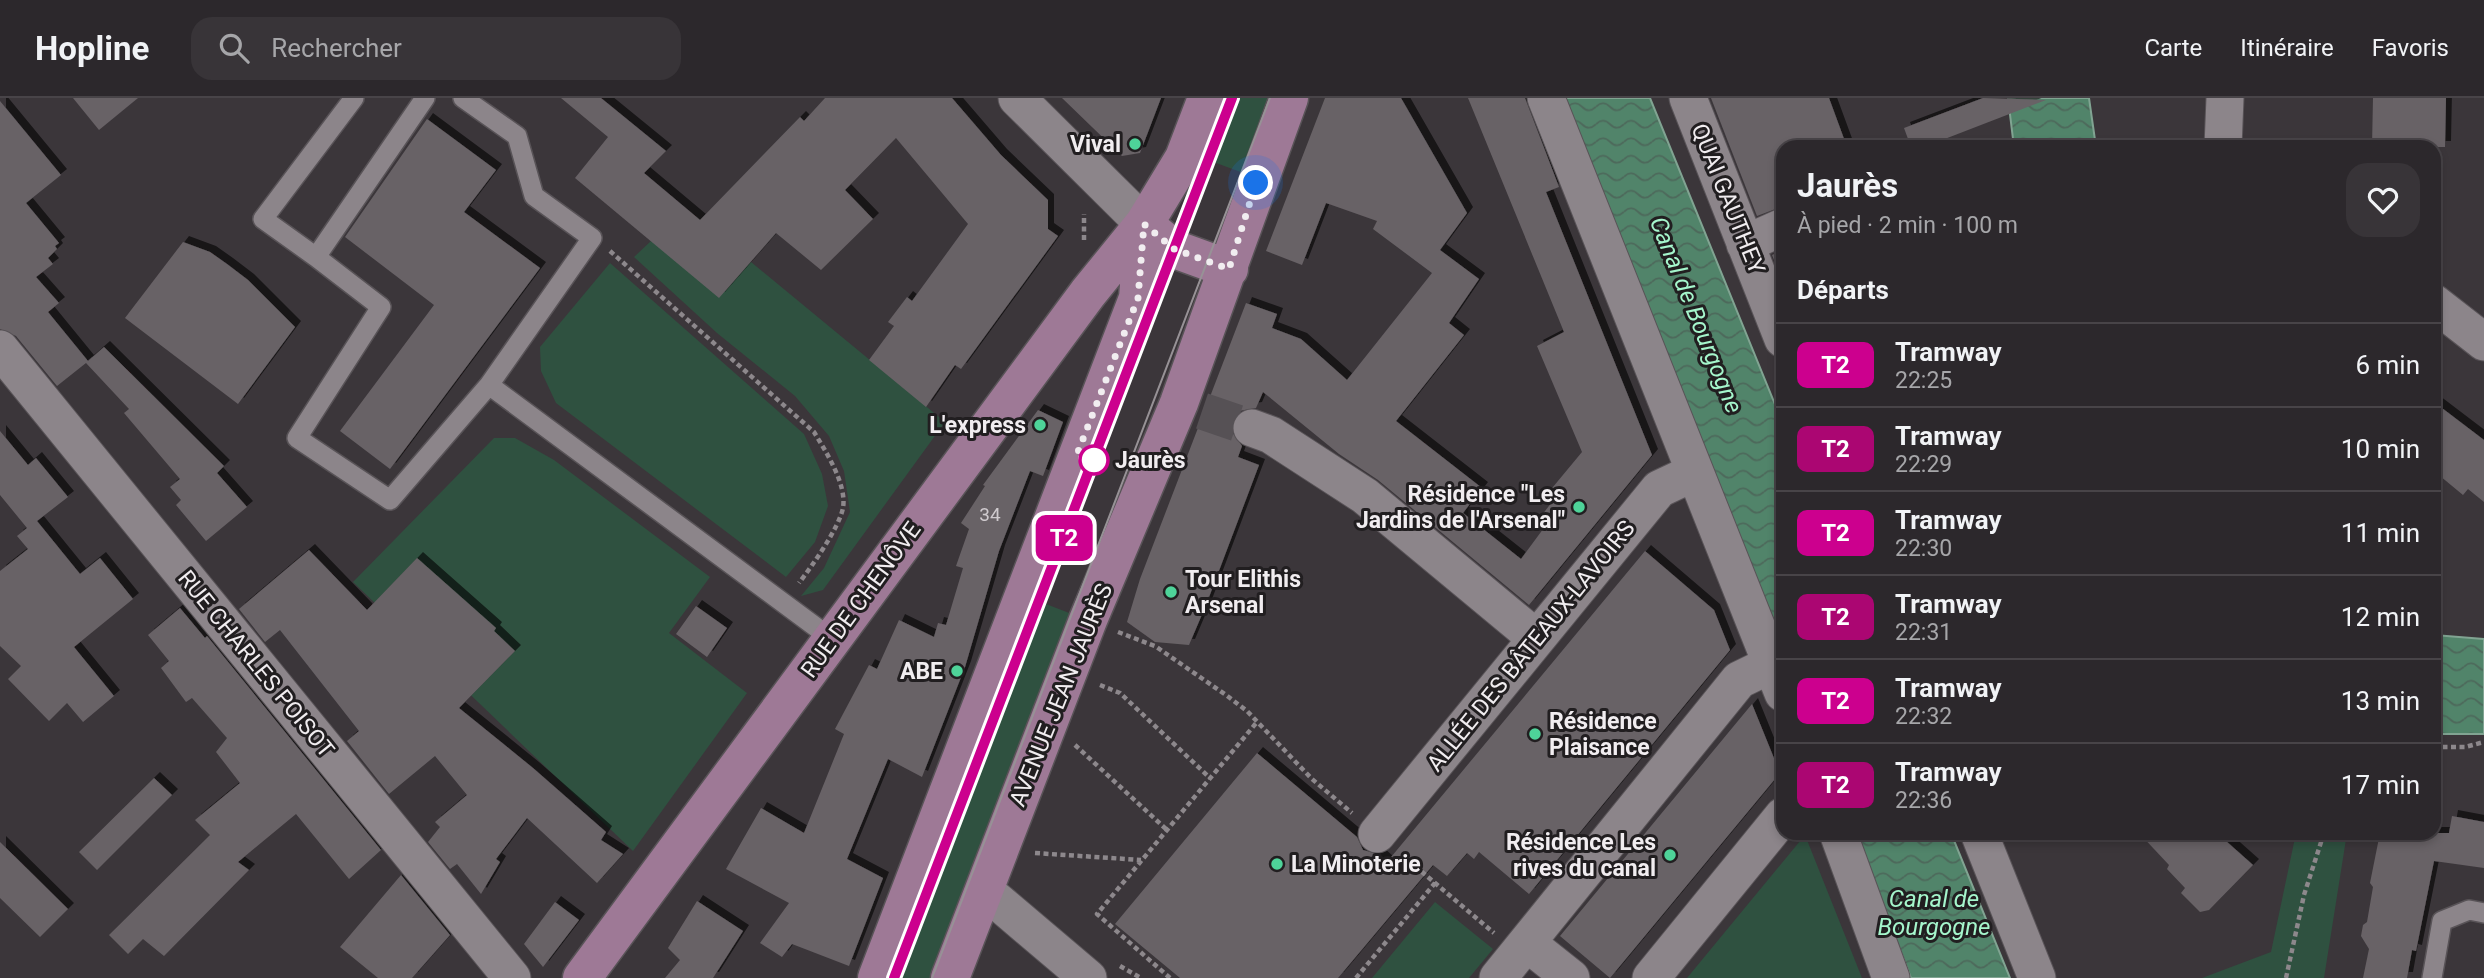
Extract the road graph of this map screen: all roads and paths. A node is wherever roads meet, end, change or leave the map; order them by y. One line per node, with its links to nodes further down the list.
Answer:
1 (354, 98): 15 (lane)
2 (425, 98): 15 (lane)
3 (463, 98): 13 (lane)
4 (1017, 98): 11 (street)
5 (1207, 98): 11 (main road)
6 (1289, 98): 16 (main road, AVENUE JEAN JAURÈS)
7 (1546, 98): 23 (street)
8 (1688, 98): 14 (street, QUAI GAUTHEY)
9 (2225, 98): 10 (street)
10 (2228, 140)
11 (1144, 224): 16 (main road); 27 (main road, RUE DE CHENÔVE); 50 (main road)
12 (1776, 230): 14 (street)
13 (592, 238): 21 (lane); 24 (path)
14 (1745, 244): 18 (street, QUAI GAUTHEY)
15 (316, 257): 21 (lane)
16 (1229, 269): 45 (main road, AVENUE JEAN JAURÈS)
17 (2441, 308): 19 (street)
18 (1776, 322)
19 (2484, 342)
20 (0, 349): 48 (street, RUE CHARLES POISOT)
21 (489, 385): 24 (lane)
22 (1252, 428): 26 (street)
23 (1695, 472): 26 (street, ALLÉE DES BÂTEAUX-LAVOIRS); 28 (street)
24 (784, 604): 27 (lane)
25 (1111, 630): 31 (path)
26 (1536, 638): 38 (street, ALLÉE DES BÂTEAUX-LAVOIRS)
27 (832, 639): 49 (main road, RUE DE CHENÔVE)
28 (1776, 674)
29 (1776, 679): 47 (street)
30 (1120, 692): 35 (path)
31 (1257, 722): 35 (path); 38 (path)
32 (2484, 742): 34 (path)
33 (1076, 746): 37 (path)
34 (2441, 747)
35 (1210, 778): 37 (path)
36 (1776, 825): 57 (street)
37 (1167, 830): 43 (path)
38 (1377, 834): 44 (path)
39 (1841, 840): 58 (street)
40 (1982, 840): 59 (street)
41 (2323, 840): 60 (path)
42 (1041, 855): 43 (path)
43 (1142, 860): 53 (path)
44 (1435, 883): 47 (path); 54 (path)
45 (983, 894): 51 (main road, AVENUE JEAN JAURÈS); 52 (street)
46 (2484, 913): 61 (lane)
47 (1527, 943): 55 (street); 56 (street)
48 (512, 978)
49 (582, 978)
50 (877, 978)
51 (950, 978)
52 (1088, 978)
53 (1170, 978)
54 (1356, 978)
55 (1498, 978)
56 (1571, 978)
57 (1651, 978)
58 (1891, 978)
59 (2037, 978)
60 (2286, 978)
61 (2432, 978)

